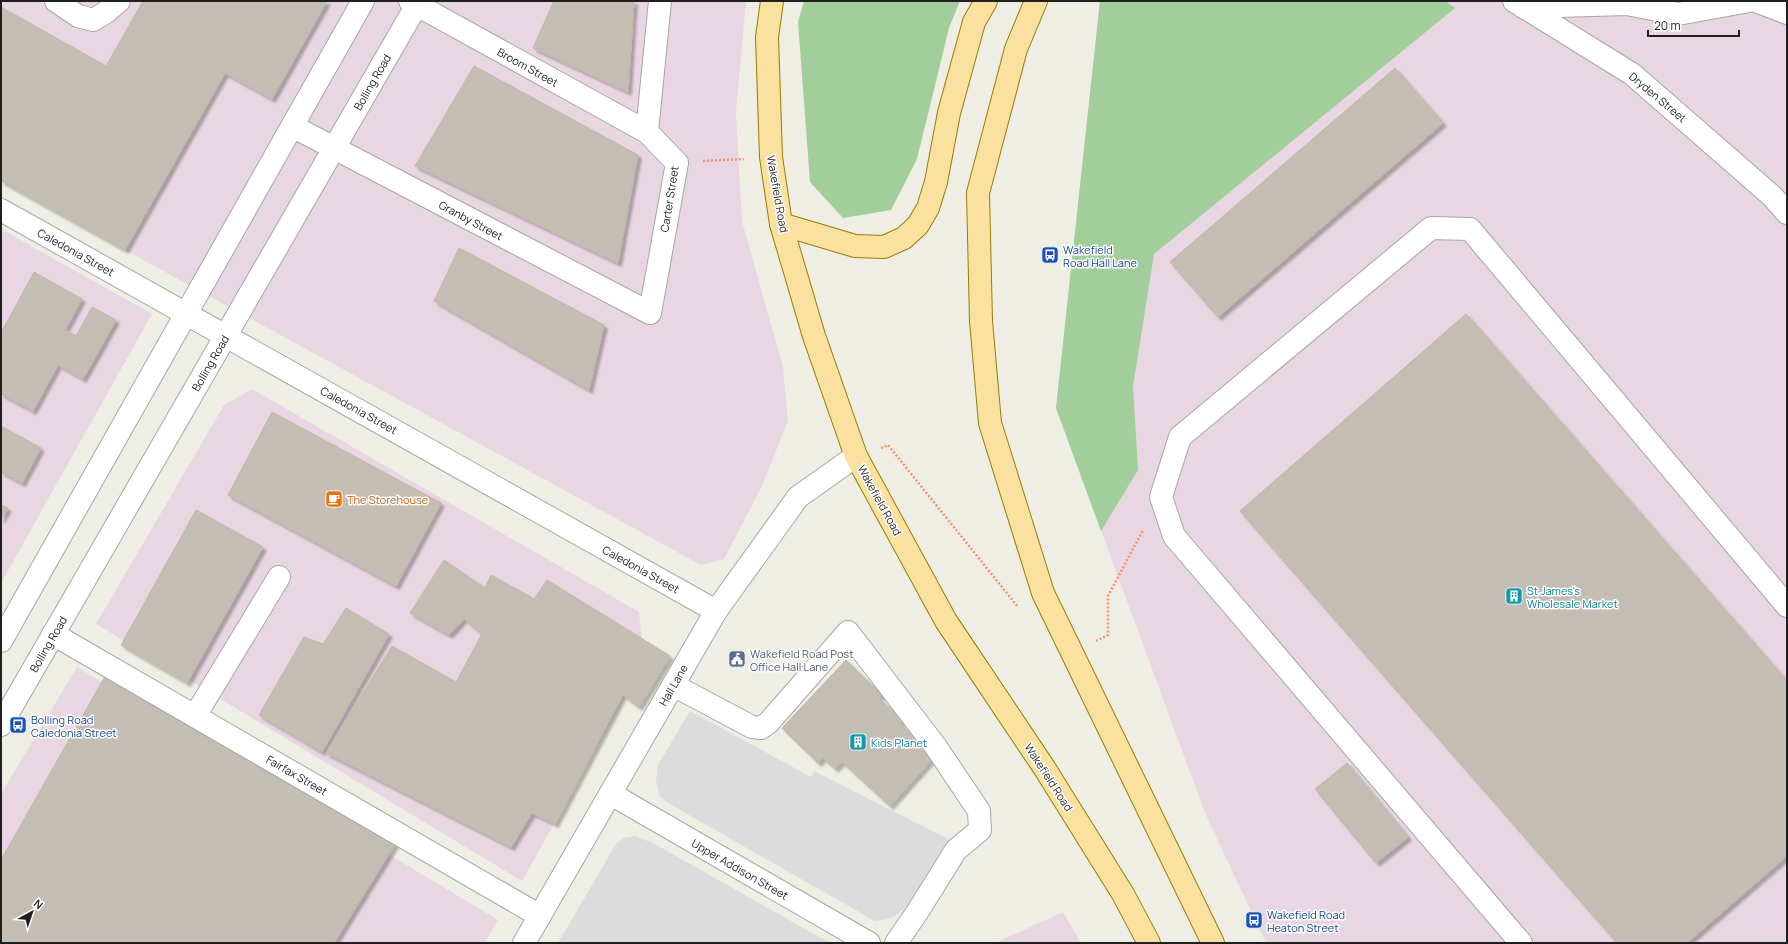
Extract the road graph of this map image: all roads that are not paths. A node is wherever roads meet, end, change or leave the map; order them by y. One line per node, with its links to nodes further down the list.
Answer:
1 (56, 1): 2 (street)
2 (119, 1)
3 (363, 1): 13 (street)
4 (660, 1): 14 (street)
5 (772, 1): 18 (main road, Wakefield Road)
6 (986, 1): 18 (main road)
7 (1036, 1): 37 (main road)
8 (1749, 1): 11 (street)
9 (1756, 1): 12 (street)
10 (415, 2): 14 (street, Broom Street); 15 (street, Bolling Road)
11 (1519, 4): 17 (street, Dryden Street)
12 (1787, 13)
13 (292, 126): 15 (street, Granby Street); 20 (street)
14 (647, 132): 19 (street, Carter Street)
15 (334, 148): 19 (street, Granby Street); 21 (street, Bolling Road)
16 (1, 210): 20 (street, Caledonia Street)
17 (1787, 213)
18 (781, 224): 22 (main road, Wakefield Road)
19 (650, 313)
20 (186, 314): 21 (street, Caledonia Street); 27 (street)
21 (226, 336): 25 (street, Caledonia Street); 26 (street, Bolling Road)
22 (856, 456): 25 (street, Hall Lane); 36 (main road, Wakefield Road)
23 (279, 577): 29 (street)
24 (1787, 606): 38 (street)
25 (716, 611): 28 (street, Hall Lane)
26 (54, 634): 29 (street, Fairfax Street); 30 (street, Bolling Road)
27 (1, 640)
28 (673, 685): 31 (street, Hall Lane); 35 (street)
29 (195, 716): 32 (street, Fairfax Street)
30 (1, 725)
31 (611, 794): 32 (street, Hall Lane); 34 (street, Upper Addison Street)
32 (540, 916): 33 (street, Hall Lane)
33 (524, 943)
34 (869, 943)
35 (896, 943)
36 (1149, 943)
37 (1213, 943)
38 (1521, 943)

